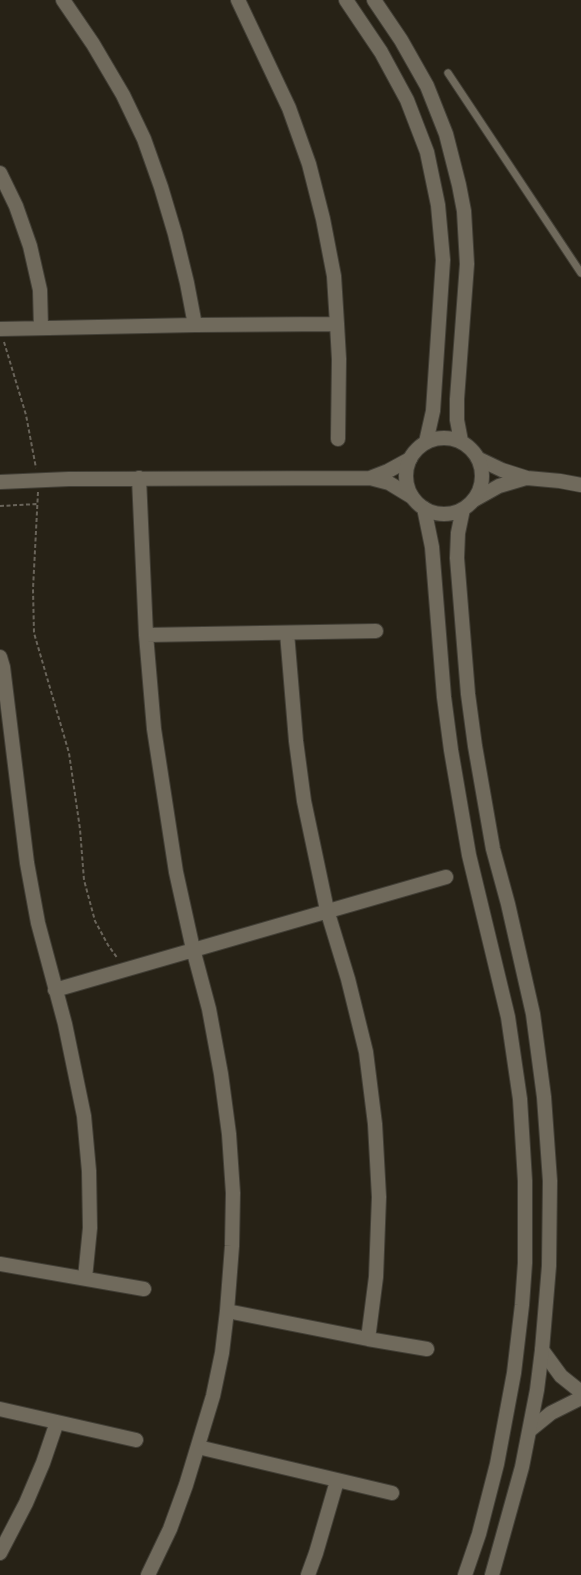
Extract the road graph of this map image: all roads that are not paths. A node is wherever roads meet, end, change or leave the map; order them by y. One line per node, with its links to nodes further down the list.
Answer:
1 (63, 0): 9 (street)
2 (238, 0): 8 (street)
3 (346, 0): 14 (street)
4 (374, 0): 13 (street)
5 (448, 73): 7 (lane)
6 (0, 174): 10 (street)
7 (581, 273)
8 (337, 324): 9 (street); 12 (street)
9 (195, 325): 10 (street)
10 (42, 328): 11 (street)
11 (1, 334)
12 (338, 439)
13 (461, 441): 14 (street); 16 (street)
14 (426, 442): 15 (street)
15 (410, 459): 18 (street); 22 (street)
16 (479, 459): 19 (street); 23 (street)
17 (138, 478): 18 (street); 20 (street); 27 (street)
18 (370, 478): 22 (street)
19 (527, 478): 21 (street); 23 (street)
20 (0, 482)
21 (581, 485)
22 (412, 497): 24 (street)
23 (469, 504): 24 (street); 39 (street)
24 (424, 508): 52 (street)
25 (376, 631): 26 (street)
26 (287, 633): 27 (street); 30 (street)
27 (146, 636): 31 (street)
28 (0, 657): 32 (street)
29 (446, 877): 30 (street)
30 (327, 910): 31 (street); 37 (street)
31 (193, 949): 32 (street); 36 (street)
32 (55, 990): 34 (street)
33 (0, 1264): 34 (street)
34 (85, 1278): 35 (street)
35 (144, 1290)
36 (227, 1311): 37 (street); 46 (street)
37 (368, 1339): 38 (street)
38 (427, 1349)
39 (542, 1350): 40 (street); 44 (street)
40 (581, 1392)
41 (581, 1398): 44 (street)
42 (0, 1410): 43 (street)
43 (57, 1422): 45 (street); 49 (street)
44 (530, 1430): 53 (street)
45 (136, 1440)
46 (198, 1447): 47 (street); 50 (street)
47 (337, 1480): 48 (street); 51 (street)
48 (392, 1494)
49 (0, 1554)
50 (148, 1575)
51 (308, 1575)
52 (465, 1575)
53 (492, 1575)

